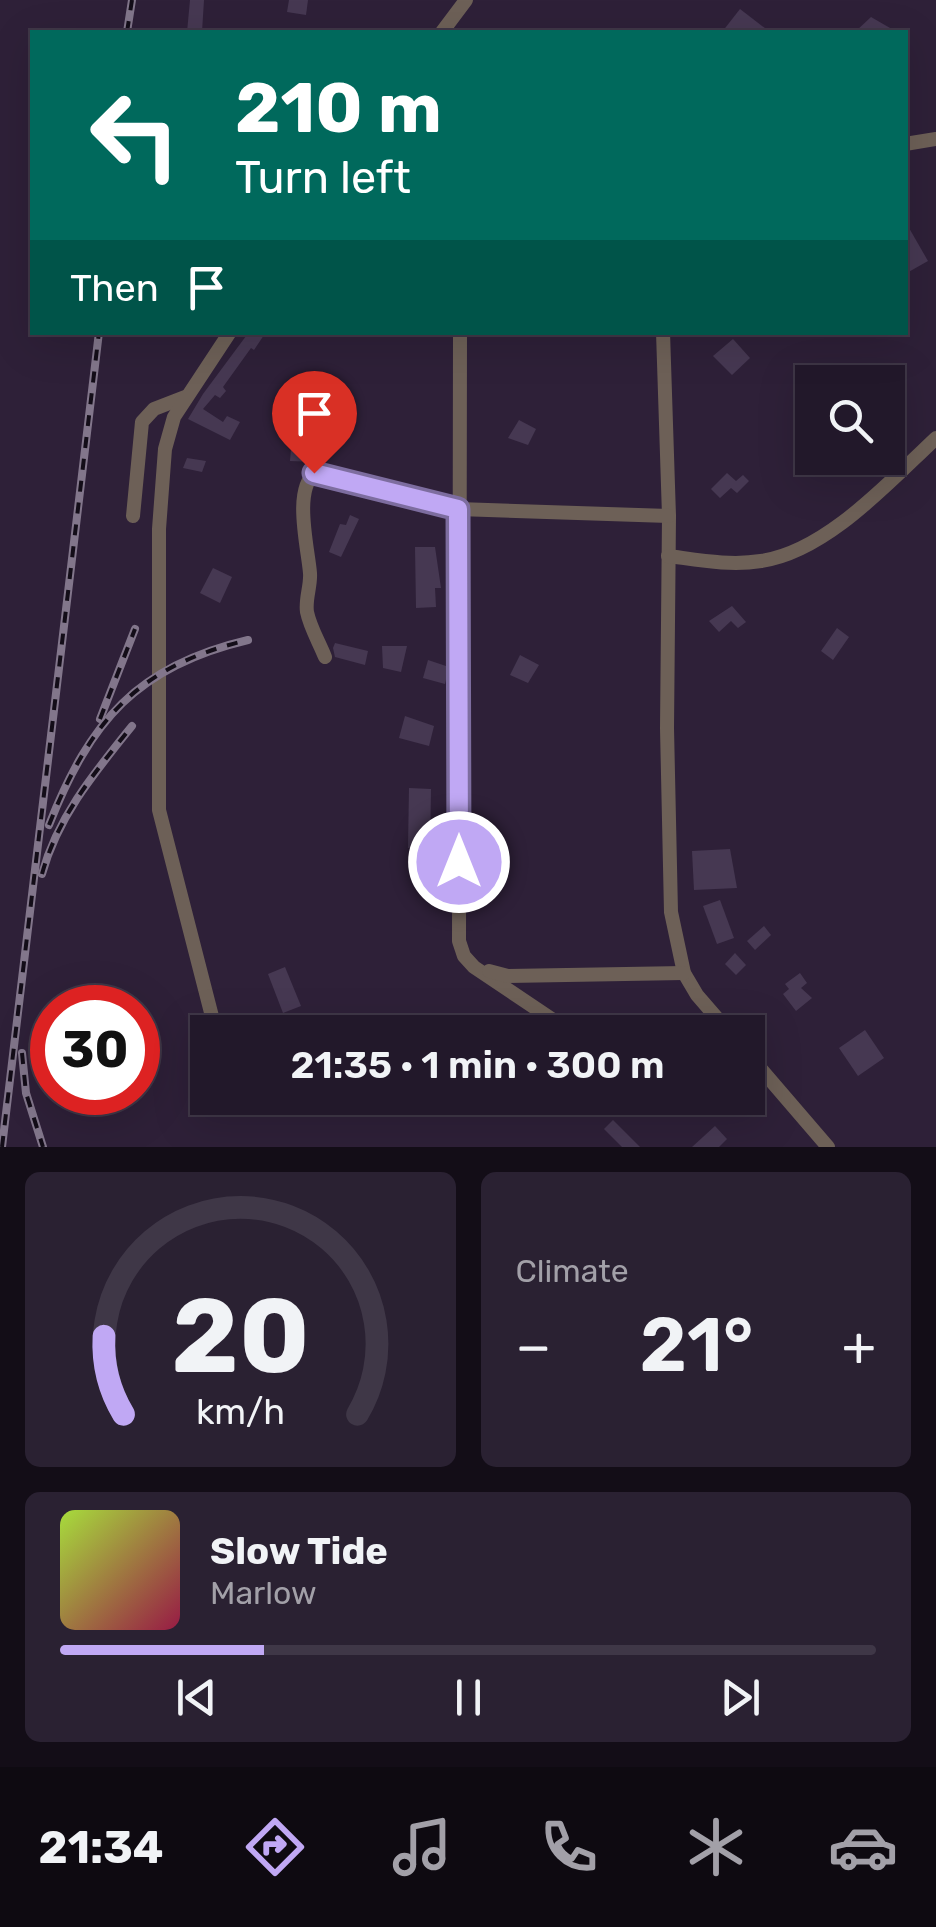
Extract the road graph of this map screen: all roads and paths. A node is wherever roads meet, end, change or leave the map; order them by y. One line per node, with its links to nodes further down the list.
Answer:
1 (461, 6): 2 (street)
2 (443, 30)
3 (936, 139): 4 (street)
4 (908, 144)
5 (228, 335): 8 (street)
6 (460, 335): 13 (street)
7 (662, 335): 14 (street)
8 (185, 397): 10 (street); 11 (street)
9 (936, 438): 15 (street)
10 (139, 446): 11 (street); 12 (street)
11 (164, 449): 12 (street)
12 (160, 508): 19 (street)
13 (458, 509): 14 (street); 16 (street); 17 (street)
14 (668, 516): 15 (street)
15 (668, 556): 18 (street)
16 (325, 656)
17 (474, 967): 18 (street); 20 (street)
18 (684, 973): 21 (street)
19 (212, 1015)
20 (546, 1015)
21 (714, 1015)
22 (765, 1074): 23 (street)
23 (828, 1147)

